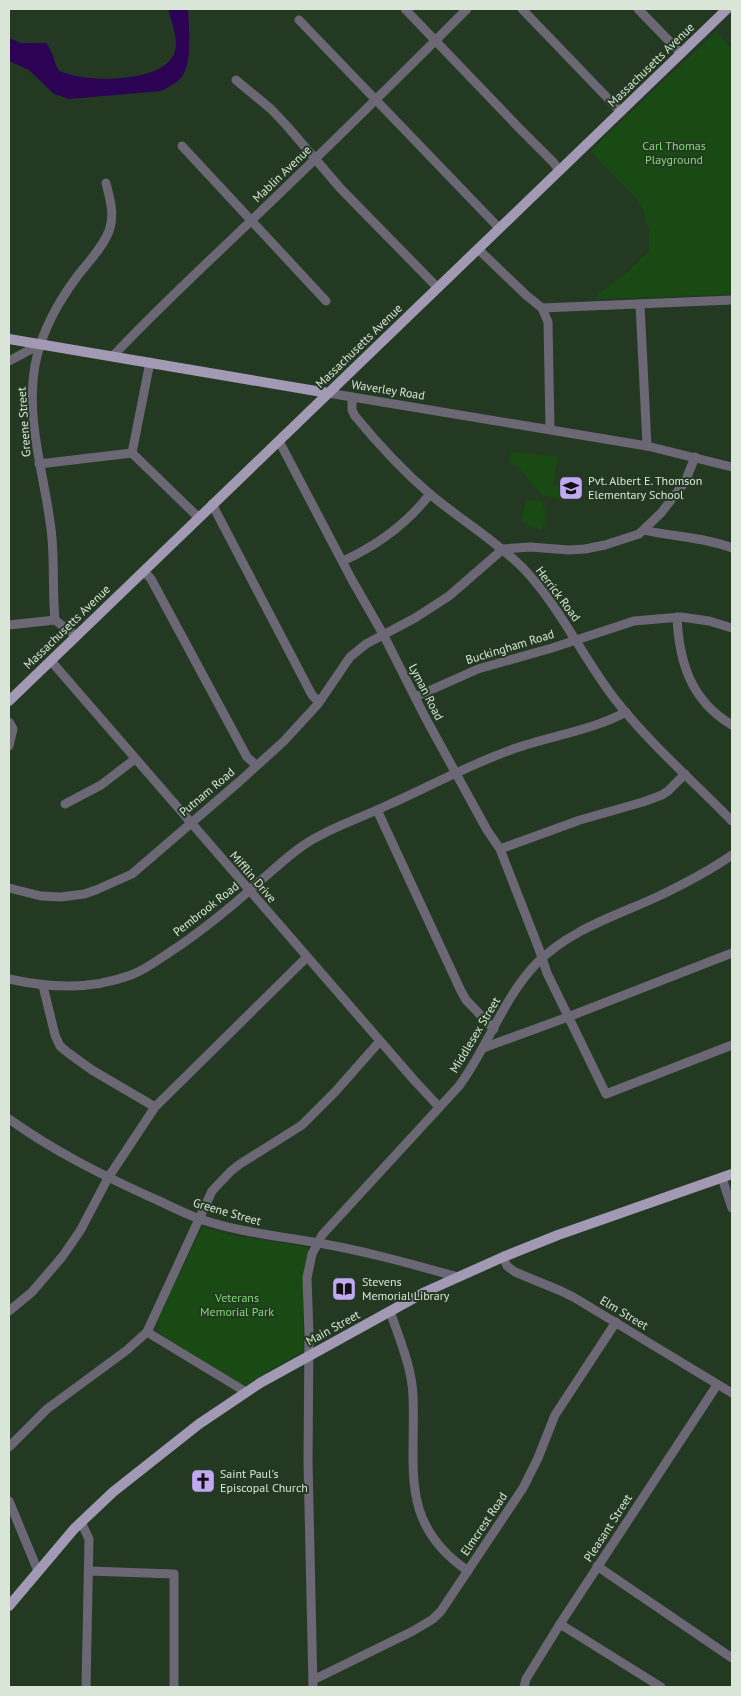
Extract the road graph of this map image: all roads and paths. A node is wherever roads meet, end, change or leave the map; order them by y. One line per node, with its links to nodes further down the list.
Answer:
1 (405, 9): 7 (street)
2 (468, 9): 7 (street, Mablin Avenue)
3 (522, 9): 11 (street)
4 (638, 9): 8 (street)
5 (727, 9): 8 (main road, Massachusetts Avenue)
6 (299, 20): 10 (street)
7 (435, 41): 10 (street, Mablin Avenue); 14 (street)
8 (681, 54): 11 (main road, Massachusetts Avenue)
9 (236, 80): 13 (street)
10 (376, 100): 13 (street, Mablin Avenue); 17 (street)
11 (621, 112): 14 (main road, Massachusetts Avenue)
12 (182, 146): 16 (street)
13 (315, 158): 16 (street, Mablin Avenue); 19 (street)
14 (558, 170): 17 (main road, Massachusetts Avenue)
15 (106, 183): 25 (street, Greene Street)
16 (252, 220): 21 (street); 26 (street, Mablin Avenue)
17 (499, 228): 18 (main road, Massachusetts Avenue)
18 (478, 249): 19 (main road, Massachusetts Avenue); 23 (street)
19 (438, 287): 29 (main road, Massachusetts Avenue)
20 (732, 300): 22 (street)
21 (326, 301)
22 (640, 304): 23 (street); 33 (street)
23 (542, 308): 31 (street)
24 (9, 339): 25 (main road, Waverley Road)
25 (41, 344): 26 (main road, Waverley Road); 27 (street); 36 (street, Greene Street)
26 (113, 356): 28 (main road, Waverley Road)
27 (9, 361)
28 (150, 362): 29 (main road, Waverley Road); 34 (street)
29 (328, 393): 30 (street, Waverley Road); 32 (main road, Massachusetts Avenue)
30 (352, 397): 31 (street, Waverley Road); 38 (street, Herrick Road)
31 (550, 429): 33 (street, Waverley Road)
32 (278, 441): 39 (main road, Massachusetts Avenue); 44 (street, Lyman Road)
33 (647, 446): 35 (street, Waverley Road)
34 (132, 453): 36 (street); 40 (street)
35 (694, 457): 37 (street, Waverley Road); 41 (street)
36 (39, 464): 47 (street, Greene Street)
37 (732, 467)
38 (430, 494): 43 (street, Herrick Road); 44 (street)
39 (212, 504): 40 (main road, Massachusetts Avenue); 56 (street)
40 (198, 517): 45 (main road, Massachusetts Avenue)
41 (644, 530): 42 (street); 43 (street)
42 (732, 548)
43 (502, 549): 50 (street, Putnam Road); 52 (street, Herrick Road)
44 (342, 561): 50 (street, Lyman Road)
45 (144, 571): 51 (main road, Massachusetts Avenue); 62 (street)
46 (677, 617): 49 (street, Buckingham Road); 52 (street, Buckingham Road); 59 (street)
47 (55, 620): 48 (street); 51 (street)
48 (9, 626)
49 (732, 628)
50 (383, 634): 54 (street, Lyman Road); 56 (street, Putnam Road)
51 (76, 636): 53 (main road, Massachusetts Avenue)
52 (576, 639): 54 (street, Buckingham Road); 57 (street, Herrick Road)
53 (51, 661): 55 (main road, Massachusetts Avenue); 61 (street, Mifflin Drive)
54 (415, 697): 63 (street, Lyman Road)
55 (9, 701)
56 (319, 702): 62 (street, Putnam Road)
57 (626, 712): 63 (street, Pembrook Road); 64 (street, Herrick Road)
58 (9, 722): 60 (street)
59 (732, 725)
60 (9, 746)
61 (135, 759): 65 (street); 68 (street, Mifflin Drive)
62 (256, 765): 68 (street, Putnam Road)
63 (456, 773): 66 (street, Pembrook Road); 69 (street, Lyman Road)
64 (685, 774): 67 (street, Herrick Road); 69 (street)
65 (65, 804)
66 (377, 810): 72 (street, Pembrook Road); 79 (street)
67 (732, 821)
68 (190, 823): 71 (street, Putnam Road); 72 (street, Mifflin Drive)
69 (500, 849): 75 (street, Lyman Road)
70 (732, 855): 75 (street, Middlesex Street)
71 (9, 888)
72 (250, 891): 74 (street, Mifflin Drive); 77 (street, Pembrook Road)
73 (732, 953): 78 (street)
74 (307, 957): 80 (street, Mifflin Drive); 83 (street)
75 (542, 959): 78 (street, Lyman Road); 79 (street, Middlesex Street)
76 (9, 979): 77 (street, Pembrook Road)
77 (43, 986): 83 (street)
78 (568, 1017): 81 (street, Lyman Road); 82 (street)
79 (494, 1029): 82 (street, Middlesex Street)
80 (380, 1041): 84 (street, Mifflin Drive); 89 (street)
81 (732, 1045)
82 (483, 1048): 84 (street, Middlesex Street)
83 (155, 1107): 87 (street)
84 (439, 1107): 90 (street, Middlesex Street)
85 (9, 1119): 87 (street, Greene Street)
86 (727, 1176): 88 (street); 91 (main road, Main Street)
87 (108, 1178): 89 (street, Greene Street); 93 (street)
88 (732, 1208)
89 (200, 1219): 90 (street, Greene Street); 96 (street)
90 (317, 1243): 92 (street, Greene Street); 97 (street, Middlesex Street)
91 (503, 1257): 92 (main road, Main Street); 95 (street, Elm Street)
92 (458, 1278): 94 (main road, Main Street)
93 (9, 1311)
94 (390, 1311): 97 (main road, Main Street); 107 (street)
95 (616, 1322): 98 (street, Elm Street); 107 (street, Elmcrest Road)
96 (147, 1332): 99 (street); 101 (street)
97 (308, 1356): 99 (main road, Main Street); 111 (street, Middlesex Street)
98 (717, 1385): 100 (street, Elm Street); 104 (street, Pleasant Street)
99 (246, 1392): 103 (main road, Main Street)
100 (732, 1393)
101 (9, 1447)
102 (9, 1500): 105 (street)
103 (81, 1522): 105 (main road, Main Street); 106 (street)
104 (598, 1566): 109 (street, Pleasant Street); 110 (street)
105 (38, 1571): 108 (main road, Main Street)
106 (89, 1571): 112 (street); 113 (street)
107 (468, 1571): 111 (street, Elmcrest Road)
108 (9, 1606)
109 (560, 1624): 114 (street, Pleasant Street); 115 (street)
110 (732, 1658)
111 (313, 1684)
112 (86, 1687)
113 (174, 1687)
114 (524, 1687)
115 (661, 1687)

